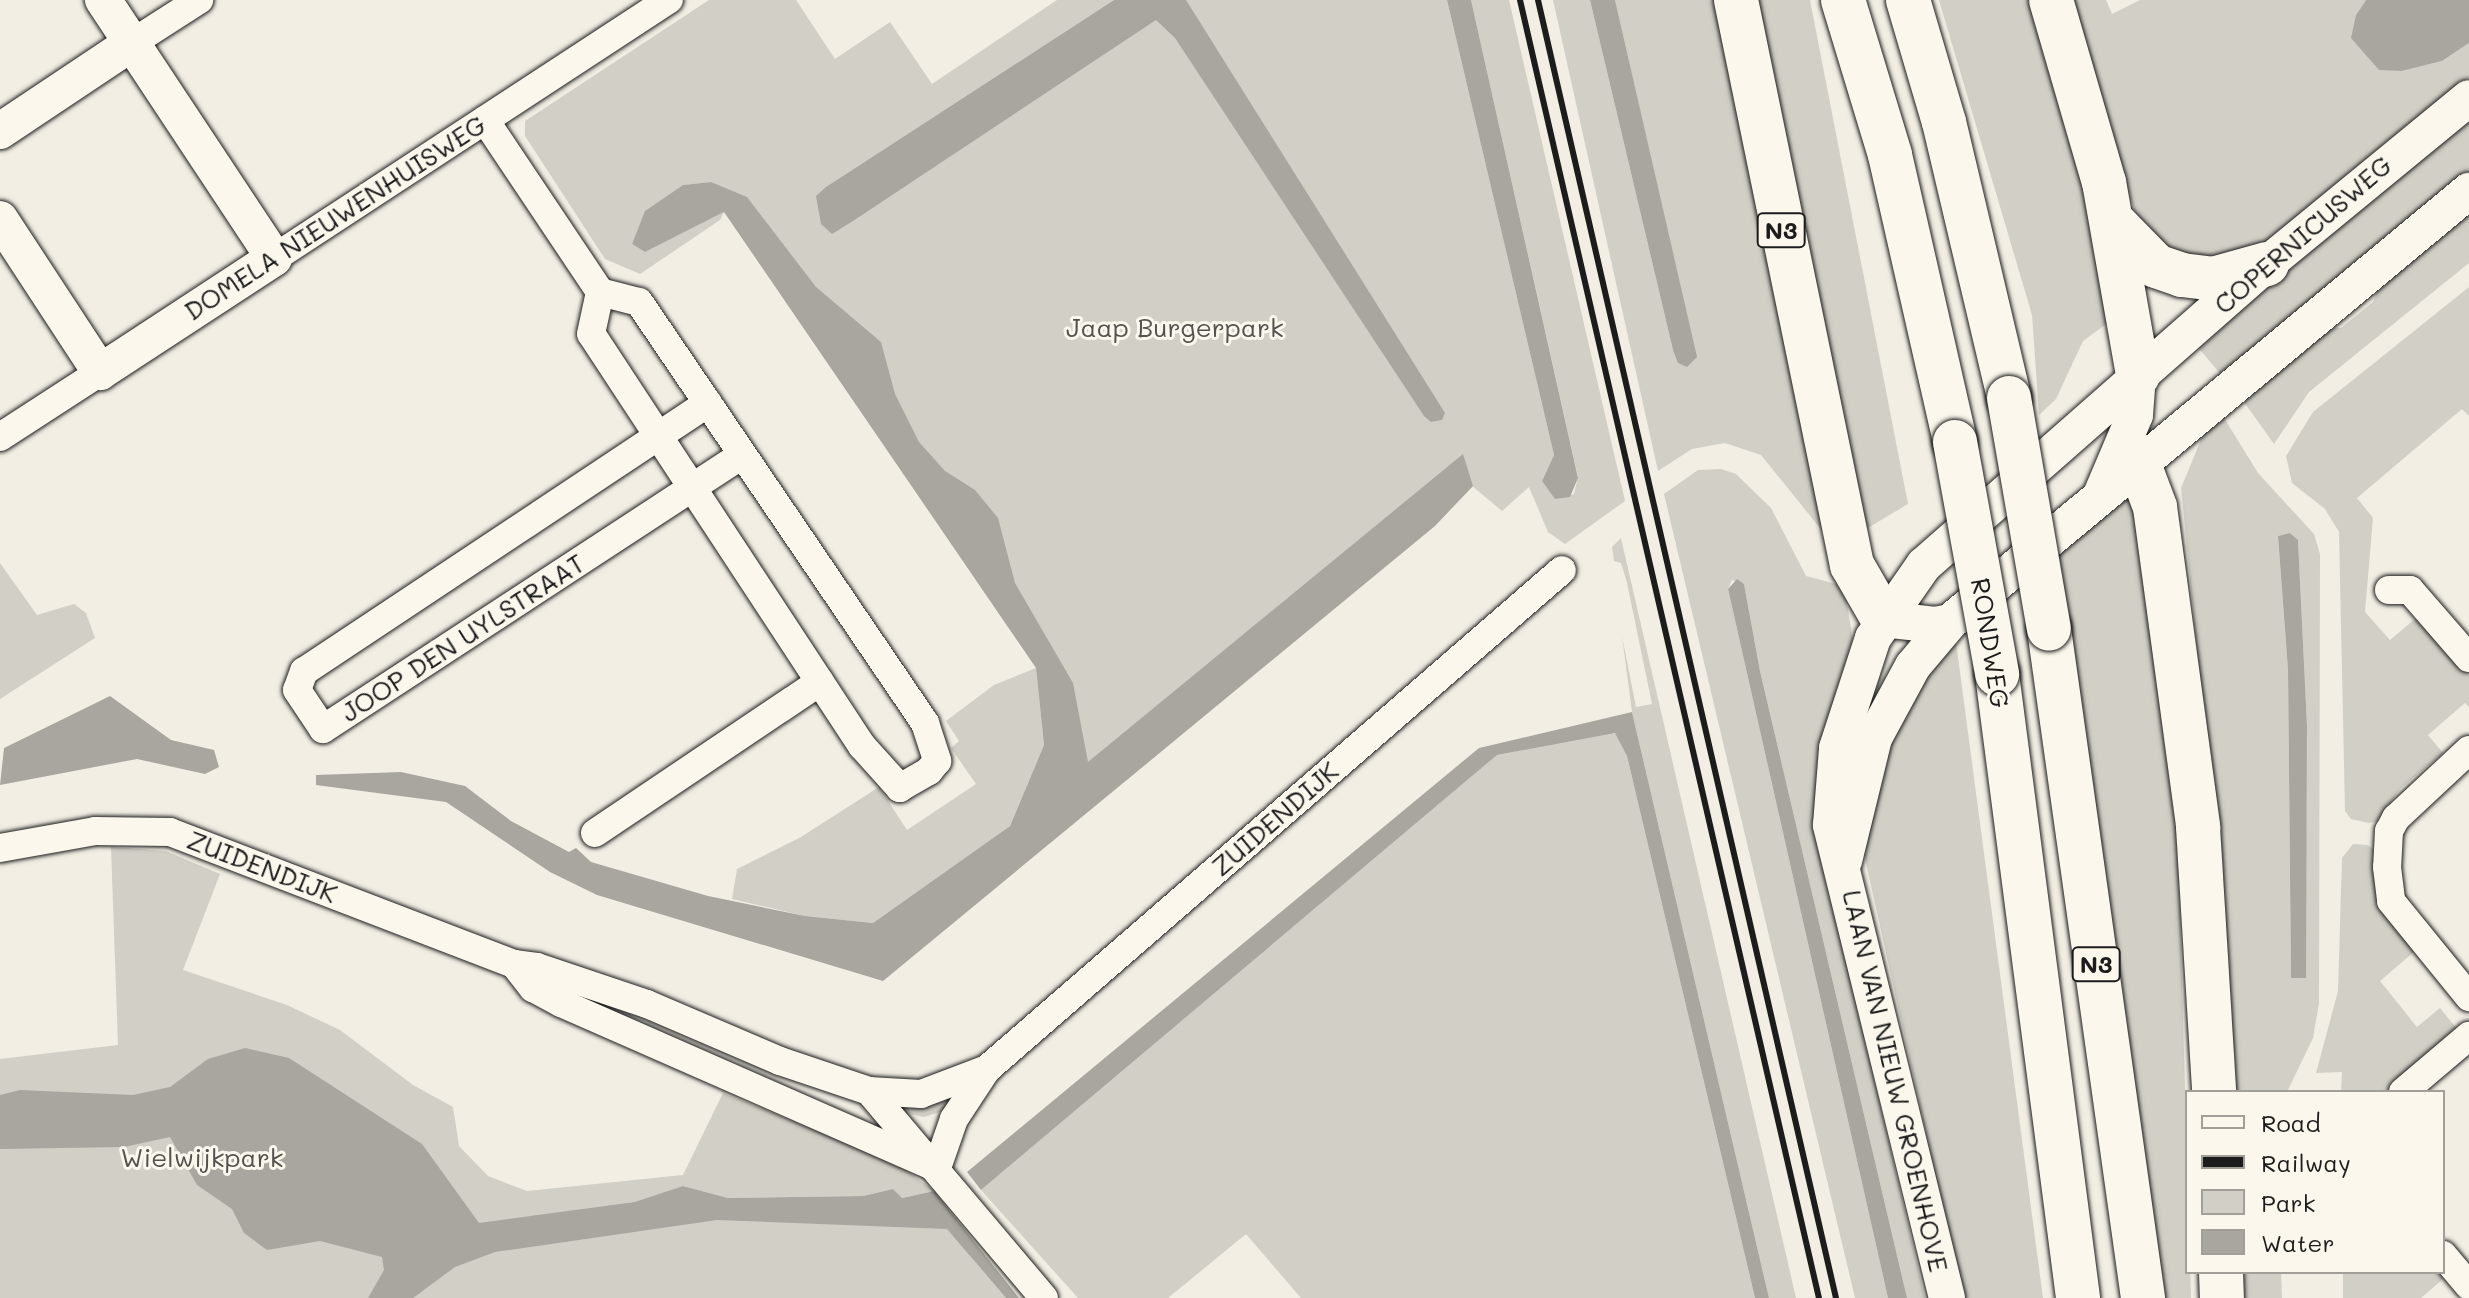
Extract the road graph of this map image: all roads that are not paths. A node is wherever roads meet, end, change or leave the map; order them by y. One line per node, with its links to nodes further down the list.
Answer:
1 (103, 0): 8 (street)
2 (199, 0): 8 (street)
3 (669, 0): 10 (street, DOMELA NIEUWENHUISWEG)
4 (1736, 0): 29 (highway, N3)
5 (1843, 0): 50 (highway, RONDWEG / N3, bridge)
6 (1908, 0): 51 (highway, N3, bridge)
7 (2051, 0): 14 (highway)
8 (132, 43): 11 (street); 15 (street)
9 (2469, 98): 16 (street, COPERNICUSWEG)
10 (485, 120): 15 (street, DOMELA NIEUWENHUISWEG); 17 (street)
11 (0, 131)
12 (2469, 191): 25 (street)
13 (0, 219): 18 (street)
14 (2112, 221): 16 (highway); 19 (highway)
15 (274, 258): 18 (street, DOMELA NIEUWENHUISWEG)
16 (2267, 264): 19 (street, COPERNICUSWEG)
17 (600, 292): 20 (street); 22 (street)
18 (100, 372): 21 (street, DOMELA NIEUWENHUISWEG)
19 (2138, 375): 24 (street, COPERNICUSWEG); 25 (street)
20 (708, 403): 22 (street, JOOP DEN UYLSTRAAT); 23 (street)
21 (0, 437)
22 (656, 439): 26 (street); 26 (street, JOOP DEN UYLSTRAAT)
23 (742, 455): 26 (street, JOOP DEN UYLSTRAAT); 32 (street)
24 (2042, 461): 25 (street, COPERNICUSWEG); 29 (street, COPERNICUSWEG)
25 (2128, 462): 30 (street); 41 (highway)
26 (690, 489): 32 (street)
27 (1562, 570): 40 (street, ZUIDENDIJK)
28 (2389, 590): 31 (street)
29 (1883, 619): 30 (street); 36 (street, LAAN VAN NIEUW GROENHOVE)
30 (1950, 622): 36 (street, LAAN VAN NIEUW GROENHOVE)
31 (2469, 658)
32 (820, 682): 34 (street)
33 (2469, 750): 38 (street)
34 (595, 833)
35 (0, 848): 37 (street, ZUIDENDIJK)
36 (1843, 864): 49 (street, LAAN VAN NIEUW GROENHOVE)
37 (514, 964): 43 (street, ZUIDENDIJK); 44 (street, ZUIDENDIJK)
38 (2469, 997)
39 (2469, 1036): 42 (street)
40 (987, 1069): 43 (street, ZUIDENDIJK); 44 (street, ZUIDENDIJK)
41 (2214, 1090)
42 (2405, 1090)
43 (869, 1091): 44 (street, ZUIDENDIJK)
44 (937, 1168): 48 (street)
45 (2445, 1257): 47 (street)
46 (2221, 1274): 52 (highway)
47 (2469, 1286)
48 (1044, 1298)
49 (1947, 1298)
50 (2078, 1298)
51 (2143, 1298)
52 (2222, 1298)

